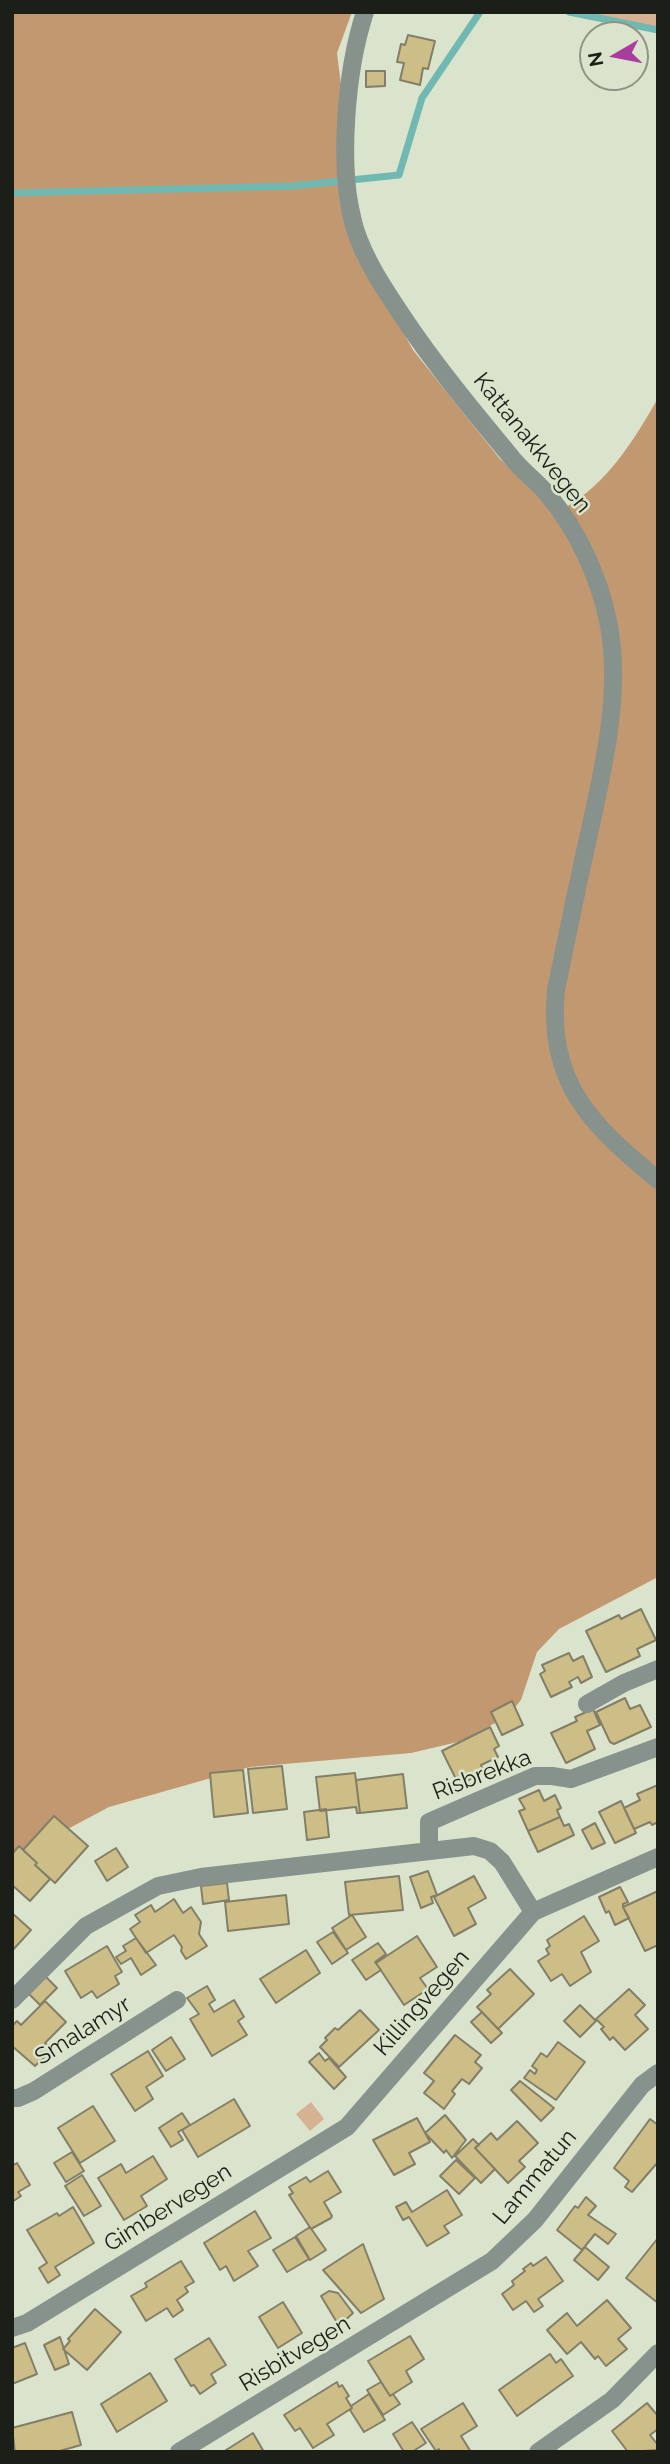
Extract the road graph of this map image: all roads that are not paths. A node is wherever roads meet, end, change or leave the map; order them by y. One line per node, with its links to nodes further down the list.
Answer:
1 (365, 12): 2 (street, Kattanakkvegen)
2 (658, 1180)
3 (658, 1669): 4 (street)
4 (587, 1704)
5 (658, 1747): 6 (street, Risbrekka)
6 (429, 1850): 8 (street); 9 (street)
7 (658, 1857): 8 (street, Killingvegen)
8 (533, 1912): 13 (street, Killingvegen)
9 (12, 2000)
10 (177, 2000): 12 (street, Smalamyr)
11 (658, 2073): 14 (street, Lammatun)
12 (12, 2098)
13 (347, 2127): 15 (street, Gimbervegen)
14 (436, 2297): 17 (street, Risbitvegen)
15 (12, 2328)
16 (658, 2353): 18 (street)
17 (179, 2452)
18 (538, 2452)

